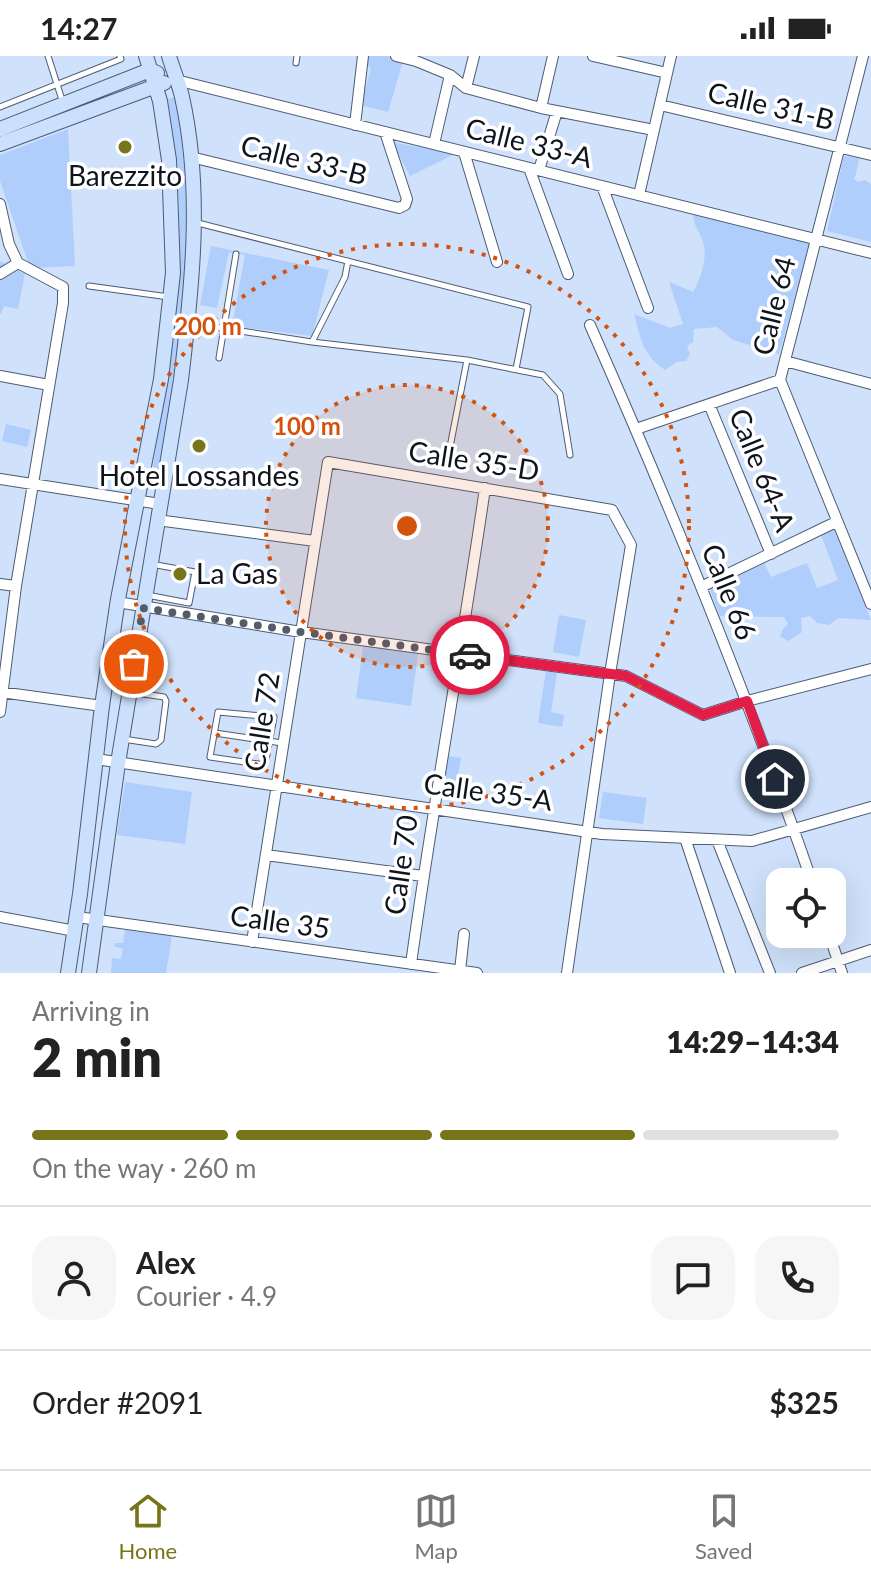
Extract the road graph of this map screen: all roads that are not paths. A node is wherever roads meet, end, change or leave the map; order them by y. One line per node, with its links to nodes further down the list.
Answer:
1 (48, 56): 15 (lane)
2 (120, 56): 15 (lane)
3 (169, 56): 14 (main road)
4 (363, 56): 22 (street)
5 (396, 56): 13 (street)
6 (474, 56): 16 (street)
7 (553, 56): 20 (street)
8 (593, 56): 12 (street)
9 (671, 56): 12 (street)
10 (864, 57): 28 (street, Calle 64)
11 (150, 70): 14 (main road); 17 (main road); 26 (main road); 46 (main road)
12 (667, 73): 18 (street)
13 (450, 75): 16 (street); 27 (street)
14 (176, 80): 22 (street, Calle 33-A); 31 (main road)
15 (57, 85): 17 (lane); 19 (lane)
16 (466, 88): 20 (street)
17 (63, 104): 23 (main road)
18 (660, 105): 24 (street); 28 (street, Calle 31-B)
19 (0, 107)
20 (541, 108): 21 (street)
21 (557, 111): 24 (street); 32 (street)
22 (355, 125): 25 (street, Calle 33-A)
23 (0, 129)
24 (654, 130): 34 (street)
25 (385, 132): 27 (street, Calle 33-A); 31 (street, Calle 33-B)
26 (0, 144)
27 (434, 144): 29 (street, Calle 33-A)
28 (839, 147): 30 (street, Calle 31-B); 37 (street, Calle 64)
29 (464, 152): 32 (street, Calle 33-A); 41 (street)
30 (871, 155)
31 (191, 157): 36 (main road)
32 (534, 169): 33 (street, Calle 33-A); 44 (street)
33 (602, 186): 34 (street, Calle 33-A); 47 (street)
34 (639, 195): 37 (street, Calle 33-A)
35 (0, 204): 42 (street)
36 (193, 222): 40 (lane); 48 (main road)
37 (816, 239): 38 (street, Calle 33-A); 54 (street, Calle 64)
38 (871, 253)
39 (236, 254): 50 (lane)
40 (348, 261): 51 (lane); 55 (lane)
41 (497, 262)
42 (18, 263): 43 (street); 59 (street)
43 (0, 274)
44 (568, 274)
45 (89, 286): 46 (lane)
46 (170, 297): 68 (main road)
47 (648, 308)
48 (188, 322): 50 (lane); 69 (main road)
49 (590, 325): 61 (street, Calle 66)
50 (223, 326): 51 (lane); 52 (lane)
51 (312, 342): 53 (lane)
52 (219, 358)
53 (467, 360): 55 (lane); 62 (lane)
54 (785, 361): 57 (street, Calle 64); 58 (street)
55 (516, 369): 63 (lane)
56 (0, 376): 59 (street)
57 (780, 380): 60 (street); 71 (street, Calle 64)
58 (871, 384)
59 (49, 385): 66 (street)
60 (709, 404): 61 (street); 73 (street, Calle 64-A)
61 (636, 429): 77 (street, Calle 66)
62 (450, 447)
63 (570, 455)
64 (328, 462): 67 (street, Calle 35-D); 72 (street, Calle 72)
65 (0, 479): 66 (street)
66 (34, 484): 68 (street); 76 (street)
67 (485, 488): 83 (street, Calle 70); 85 (street, Calle 35-D)
68 (139, 500): 69 (street); 79 (main road)
69 (160, 504): 70 (main road)
70 (157, 520): 72 (street); 74 (main road)
71 (836, 522): 73 (street); 80 (street, Calle 64)
72 (315, 541): 81 (street, Calle 72)
73 (771, 554): 77 (street)
74 (150, 563): 78 (main road); 78 (lane)
75 (0, 584): 76 (street)
76 (16, 586): 82 (street)
77 (701, 587): 88 (street, Calle 66)
78 (144, 601): 79 (street); 81 (street); 87 (main road)
79 (117, 602): 89 (main road)
80 (871, 604)
81 (301, 632): 83 (street); 94 (street, Calle 72)
82 (4, 650): 86 (street)
83 (460, 654): 85 (street); 99 (street, Calle 70)
84 (871, 669): 88 (street)
85 (610, 674): 88 (street); 101 (street)
86 (2, 692): 89 (street); 90 (street)
87 (129, 692): 92 (main road); 92 (lane)
88 (747, 701): 100 (street, Calle 66)
89 (102, 706): 95 (main road)
90 (0, 712)
91 (215, 733): 93 (lane); 93 (lane); 93 (lane)
92 (122, 739): 96 (main road)
93 (270, 741): 94 (lane)
94 (283, 743): 97 (street, Calle 72)
95 (96, 759): 96 (street, Calle 35-A); 109 (main road)
96 (118, 763): 97 (street, Calle 35-A); 108 (main road)
97 (276, 786): 99 (street, Calle 35-A); 104 (street, Calle 72)
98 (871, 807): 100 (street, Calle 35-A)
99 (433, 808): 101 (street, Calle 35-A); 106 (street, Calle 70)
100 (794, 830): 103 (street, Calle 35-A); 105 (street, Calle 66)
101 (588, 831): 102 (street, Calle 35-A); 120 (street)
102 (685, 838): 103 (street, Calle 35-A); 121 (street)
103 (717, 840): 122 (street)
104 (266, 855): 106 (street); 111 (street, Calle 72)
105 (807, 868)
106 (423, 876): 114 (street, Calle 70)
107 (0, 917): 109 (street, Calle 35)
108 (97, 920): 109 (street, Calle 35); 111 (street, Calle 35); 118 (main road)
109 (76, 924): 117 (main road)
110 (464, 934): 116 (street)
111 (252, 942): 114 (street, Calle 35)
112 (834, 948): 115 (street)
113 (871, 950): 115 (street)
114 (411, 964): 116 (street, Calle 35)
115 (840, 967): 123 (street)
116 (460, 971): 119 (street, Calle 35)
117 (68, 973)
118 (89, 973)
119 (477, 973)
120 (567, 973)
121 (730, 973)
122 (770, 973)
123 (802, 973)

